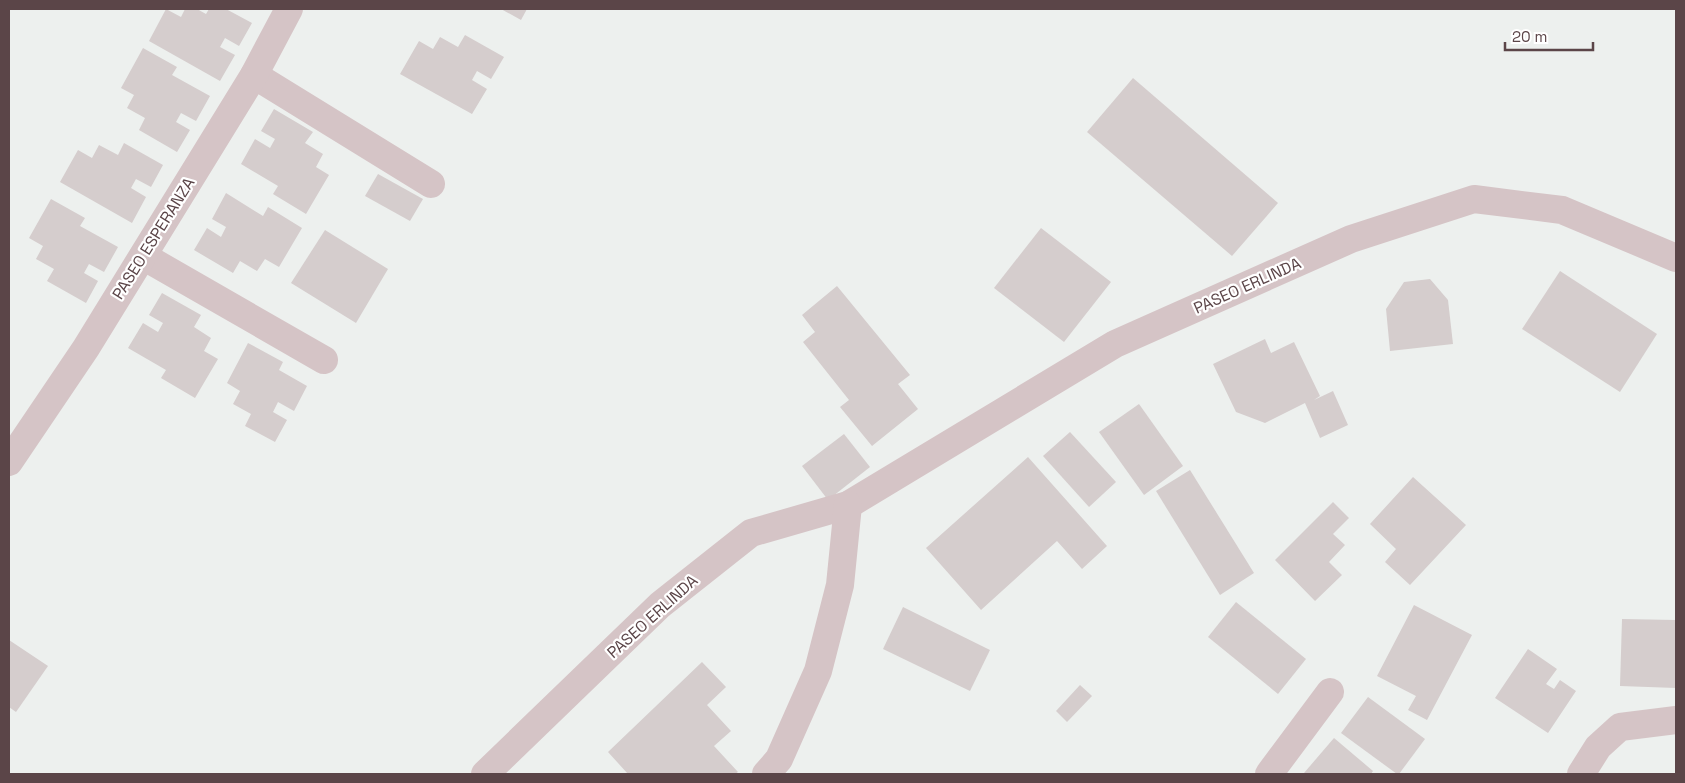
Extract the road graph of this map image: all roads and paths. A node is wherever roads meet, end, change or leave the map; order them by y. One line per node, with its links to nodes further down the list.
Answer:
1 (283, 11): 2 (street, PASEO ESPERANZA)
2 (254, 75): 3 (street); 4 (street, PASEO ESPERANZA)
3 (431, 184)
4 (143, 256): 6 (street); 7 (street, PASEO ESPERANZA)
5 (1676, 258): 8 (street, PASEO ERLINDA)
6 (324, 360)
7 (9, 462)
8 (848, 504): 11 (street, PASEO ERLINDA); 12 (street)
9 (1330, 692): 13 (street)
10 (1676, 720): 14 (street)
11 (484, 774)
12 (766, 774)
13 (1269, 774)
14 (1580, 774)

